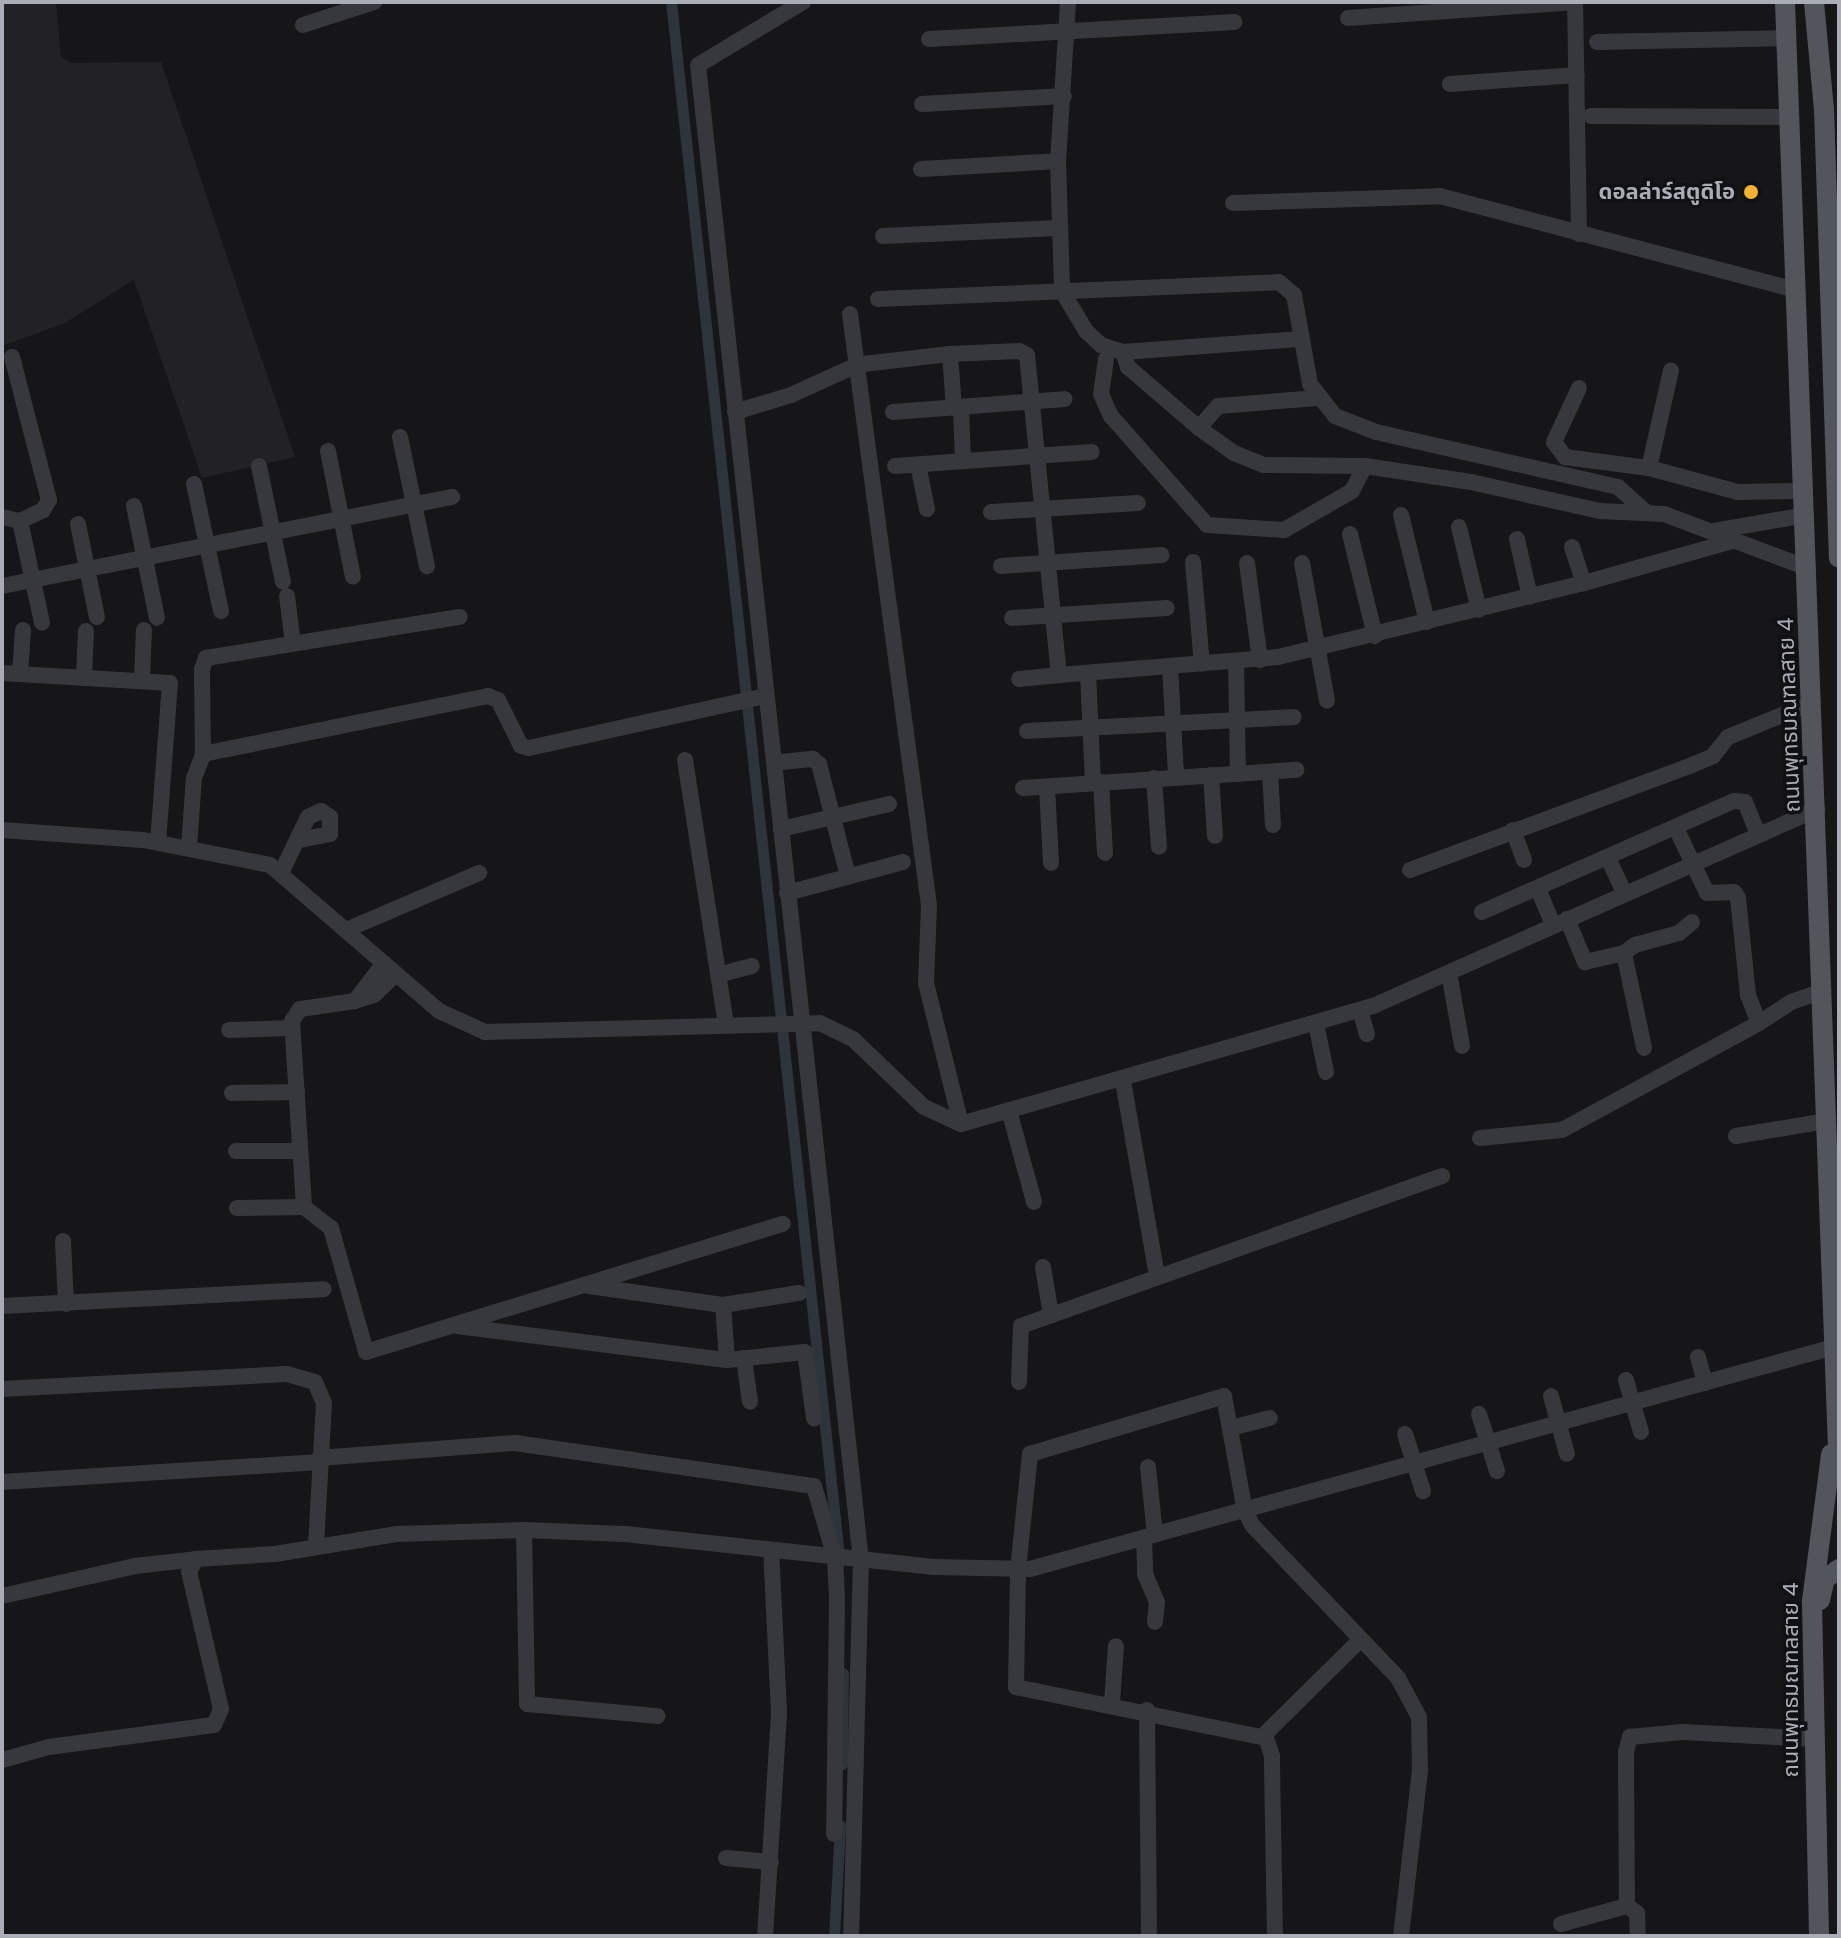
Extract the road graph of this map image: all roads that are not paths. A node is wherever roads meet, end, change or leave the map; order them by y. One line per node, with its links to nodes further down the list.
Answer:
1 (803, 2): 44 (street)
2 (1068, 2): 10 (street)
3 (1575, 2): 7 (street); 14 (street)
4 (1785, 2): 11 (main road, ถนนพุทธมณฑลสาย 4)
5 (1814, 2): 20 (main road)
6 (364, 4): 9 (street)
7 (1348, 18)
8 (1235, 22): 10 (street)
9 (303, 25)
10 (1068, 31): 12 (street); 16 (street)
11 (1787, 38): 13 (street); 19 (main road, ถนนพุทธมณฑลสาย 4)
12 (929, 39)
13 (1597, 42)
14 (1577, 75): 15 (street); 26 (street)
15 (1450, 84)
16 (1064, 96): 17 (street); 21 (street)
17 (922, 104)
18 (1591, 116): 19 (street)
19 (1790, 117): 28 (main road, ถนนพุทธมณฑลสาย 4)
20 (1832, 153): 25 (main road)
21 (1058, 161): 22 (street); 24 (street)
22 (921, 169)
23 (1233, 203): 26 (street)
24 (1057, 228): 27 (street); 29 (street)
25 (1833, 229): 47 (main road)
26 (1579, 234): 28 (street)
27 (883, 236)
28 (1797, 290): 58 (main road, ถนนพุทธมณฑลสาย 4)
29 (1062, 291): 30 (street); 32 (street); 33 (street)
30 (878, 299)
31 (850, 314): 37 (street)
32 (1299, 339): 36 (street); 40 (street)
33 (1104, 352): 36 (street); 56 (street)
34 (950, 354): 37 (street); 42 (street); 43 (street)
35 (12, 357): 72 (street)
36 (1126, 359): 46 (street)
37 (859, 365): 44 (street); 198 (street)
38 (1671, 370): 57 (street)
39 (1579, 388): 57 (street)
40 (1317, 398): 46 (street); 67 (street)
41 (1065, 399): 42 (street)
42 (1032, 403): 43 (street); 51 (street)
43 (957, 408): 45 (street); 52 (street)
44 (735, 412): 125 (street)
45 (893, 412)
46 (1199, 428): 56 (street)
47 (1834, 435): 58 (main road); 83 (main road)
48 (400, 437): 62 (street)
49 (328, 451): 71 (street)
50 (1092, 452): 51 (street)
51 (1036, 457): 52 (street); 64 (street)
52 (963, 461): 53 (street)
53 (918, 465): 55 (street); 65 (street)
54 (259, 466): 76 (street)
55 (895, 466)
56 (1365, 466): 67 (street)
57 (1649, 468): 58 (street)
58 (1805, 481): 69 (main road, ถนนพุทธมณฑลสาย 4)
59 (194, 484): 80 (street)
60 (452, 497): 62 (street)
61 (1138, 503): 64 (street)
62 (414, 504): 71 (street); 89 (street)
63 (134, 506): 84 (street)
64 (1042, 508): 66 (street); 85 (street)
65 (927, 509)
66 (991, 512)
67 (1646, 512): 75 (street)
68 (1401, 515): 106 (street)
69 (1806, 515): 75 (street); 91 (main road, ถนนพุทธมณฑลสาย 4)
70 (2, 517): 72 (street)
71 (341, 519): 76 (street); 93 (street)
72 (20, 521): 94 (street)
73 (78, 524): 92 (street)
74 (1459, 527): 99 (street)
75 (1714, 531): 79 (street)
76 (273, 533): 80 (street); 112 (street)
77 (1350, 534): 111 (street)
78 (1517, 539): 97 (street)
79 (1729, 542): 91 (street); 95 (street)
80 (208, 546): 84 (street); 100 (street)
81 (1572, 547): 95 (street)
82 (1162, 555): 85 (street)
83 (1839, 558)
84 (143, 559): 92 (street); 104 (street)
85 (1048, 562): 90 (street); 101 (street)
86 (1193, 562): 116 (street)
87 (1247, 563): 114 (street)
88 (1302, 563): 113 (street)
89 (427, 566)
90 (1001, 566)
91 (1808, 568): 127 (main road, ถนนพุทธมณฑลสาย 4)
92 (89, 571): 94 (street); 102 (street)
93 (353, 577)
94 (32, 581): 96 (street); 107 (street)
95 (1584, 583): 97 (street)
96 (2, 586)
97 (1530, 597): 99 (street)
98 (1167, 608): 101 (street)
99 (1479, 610): 106 (street)
100 (221, 611)
101 (1053, 615): 105 (street); 121 (street)
102 (97, 617)
103 (460, 617): 112 (street)
104 (157, 618)
105 (1012, 618)
106 (1427, 622): 111 (street)
107 (42, 623)
108 (23, 630): 120 (street)
109 (144, 630): 123 (street)
110 (86, 631): 122 (street)
111 (1375, 636): 113 (street)
112 (293, 644): 133 (street)
113 (1321, 649): 114 (street); 126 (street)
114 (1260, 660): 115 (street)
115 (1236, 662): 116 (street); 129 (street)
116 (1202, 664): 117 (street)
117 (1170, 667): 119 (street); 130 (street)
118 (2, 673): 120 (street)
119 (1088, 673): 121 (street); 131 (street)
120 (20, 674): 122 (street)
121 (1059, 675): 124 (street)
122 (84, 676): 123 (street)
123 (142, 679): 156 (street)
124 (1019, 679)
125 (756, 698): 133 (street); 150 (street)
126 (1327, 701)
127 (1812, 703): 146 (main road, ถนนพุทธมณฑลสาย 4); 152 (street)
128 (1294, 717): 129 (street)
129 (1237, 720): 130 (street); 138 (street)
130 (1173, 723): 131 (street); 140 (street)
131 (1091, 729): 132 (street); 142 (street)
132 (1027, 731)
133 (203, 754): 157 (street)
134 (685, 760): 180 (street)
135 (782, 762): 147 (street)
136 (1296, 770): 137 (street)
137 (1270, 772): 138 (street); 148 (street)
138 (1238, 774): 139 (street)
139 (1211, 775): 140 (street); 154 (street)
140 (1176, 776): 141 (street)
141 (1154, 778): 142 (street); 158 (street)
142 (1097, 783): 143 (street); 159 (street)
143 (1047, 787): 144 (street); 163 (street)
144 (1023, 788)
145 (889, 804): 147 (street)
146 (1817, 809): 153 (street); 181 (main road, ถนนพุทธมณฑลสาย 4)
147 (831, 818): 150 (street); 168 (street)
148 (1273, 825)
149 (1676, 828): 153 (street); 160 (street); 164 (street)
150 (781, 829): 170 (street)
151 (2, 830): 156 (street)
152 (1513, 830): 161 (street); 165 (street)
153 (1758, 834): 164 (street)
154 (1215, 836)
155 (299, 840): 166 (street)
156 (158, 843): 157 (street)
157 (189, 847): 166 (street)
158 (1159, 847)
159 (1105, 853)
160 (1608, 858): 169 (street); 171 (street)
161 (1524, 860)
162 (903, 862): 168 (street)
163 (1051, 863)
164 (1692, 863): 171 (street); 184 (street)
165 (1410, 870)
166 (282, 871): 175 (street)
167 (479, 873): 175 (street)
168 (848, 876): 170 (street)
169 (1538, 889): 172 (street); 173 (street)
170 (787, 893): 183 (street)
171 (1624, 893): 173 (street)
172 (1482, 912)
173 (1560, 922): 176 (street); 179 (street)
174 (1692, 922): 176 (street)
175 (346, 930): 178 (street)
176 (1624, 953): 191 (street)
177 (752, 966): 180 (street)
178 (390, 968): 186 (street); 187 (street)
179 (1449, 973): 182 (street); 190 (street)
180 (718, 975): 186 (street)
181 (1823, 991): 184 (street); 197 (main road, ถนนพุทธมณฑลสาย 4)
182 (1360, 1010): 185 (street); 189 (street)
183 (792, 1021): 186 (street); 198 (street); 252 (street)
184 (1759, 1023): 200 (street)
185 (1316, 1024): 192 (street); 193 (street)
186 (726, 1025)
187 (292, 1028): 188 (street); 194 (street)
188 (229, 1030)
189 (1367, 1034)
190 (1462, 1046)
191 (1644, 1048)
192 (1326, 1072)
193 (1123, 1081): 196 (street); 210 (street)
194 (297, 1092): 195 (street); 202 (street)
195 (232, 1093)
196 (1010, 1114): 198 (street); 204 (street)
197 (1827, 1121): 199 (street); 219 (main road, ถนนพุทธมณฑลสาย 4)
198 (961, 1124)
199 (1736, 1136)
200 (1480, 1138)
201 (236, 1151): 202 (street)
202 (300, 1151): 205 (street)
203 (1442, 1176): 210 (street)
204 (1034, 1202)
205 (304, 1207): 206 (street); 218 (street)
206 (237, 1208)
207 (783, 1224): 211 (street)
208 (63, 1241): 214 (street)
209 (1043, 1267): 217 (street)
210 (1157, 1276): 217 (street)
211 (583, 1285): 215 (street); 218 (street)
212 (324, 1289): 214 (street)
213 (799, 1293): 215 (street)
214 (66, 1304): 216 (street)
215 (723, 1305): 221 (street)
216 (2, 1306)
217 (1051, 1315): 223 (street)
218 (451, 1326): 221 (street)
219 (1834, 1347): 224 (street); 233 (main road, ถนนพุทธมณฑลสาย 4)
220 (1698, 1357): 224 (street)
221 (736, 1359): 227 (street); 230 (street)
222 (1626, 1380): 228 (street)
223 (1019, 1382)
224 (1705, 1383): 228 (street)
225 (2, 1389): 239 (street)
226 (1551, 1396): 232 (street)
227 (750, 1402)
228 (1633, 1403): 232 (street); 235 (street)
229 (1479, 1414): 237 (street)
230 (814, 1418)
231 (1270, 1418): 234 (street)
232 (1559, 1424): 237 (street); 238 (street)
233 (1837, 1427): 243 (main road, ถนนพุทธมณฑลสาย 4); 263 (main road, ถนนพุทธมณฑลสาย 4)
234 (1231, 1428): 246 (street); 254 (street)
235 (1641, 1432)
236 (1405, 1434): 240 (street)
237 (1488, 1443): 240 (street); 242 (street)
238 (1567, 1454)
239 (319, 1460): 244 (street); 249 (street); 252 (street)
240 (1414, 1464): 245 (street); 246 (street)
241 (1148, 1467): 248 (street)
242 (1497, 1471)
243 (1839, 1472)
244 (2, 1482)
245 (1423, 1491)
246 (1245, 1511): 248 (street); 257 (street)
247 (524, 1530): 249 (street); 250 (street); 261 (street)
248 (1150, 1536): 254 (street); 256 (street)
249 (316, 1547): 251 (street)
250 (771, 1550): 252 (street); 267 (street)
251 (196, 1559): 255 (street); 264 (street)
252 (846, 1559): 254 (street); 265 (street); 271 (street)
253 (1839, 1569): 277 (main road)
254 (1018, 1570): 259 (street)
255 (2, 1596)
256 (1155, 1622)
257 (1360, 1640): 262 (street); 274 (street)
258 (1116, 1646): 259 (street)
259 (1112, 1703): 260 (street)
260 (1147, 1710): 262 (street); 272 (street)
261 (657, 1716)
262 (1263, 1736): 273 (street)
263 (1814, 1739): 268 (street); 276 (main road, ถนนพุทธมณฑลสาย 4)
264 (2, 1760)
265 (834, 1834)
266 (726, 1858): 267 (street)
267 (771, 1862): 270 (street)
268 (1627, 1906): 269 (street); 275 (street)
269 (1561, 1924)
270 (765, 1936)
271 (851, 1936)
272 (1149, 1936)
273 (1275, 1936)
274 (1401, 1936)
275 (1638, 1936)
276 (1819, 1936)
277 (1833, 1936)

